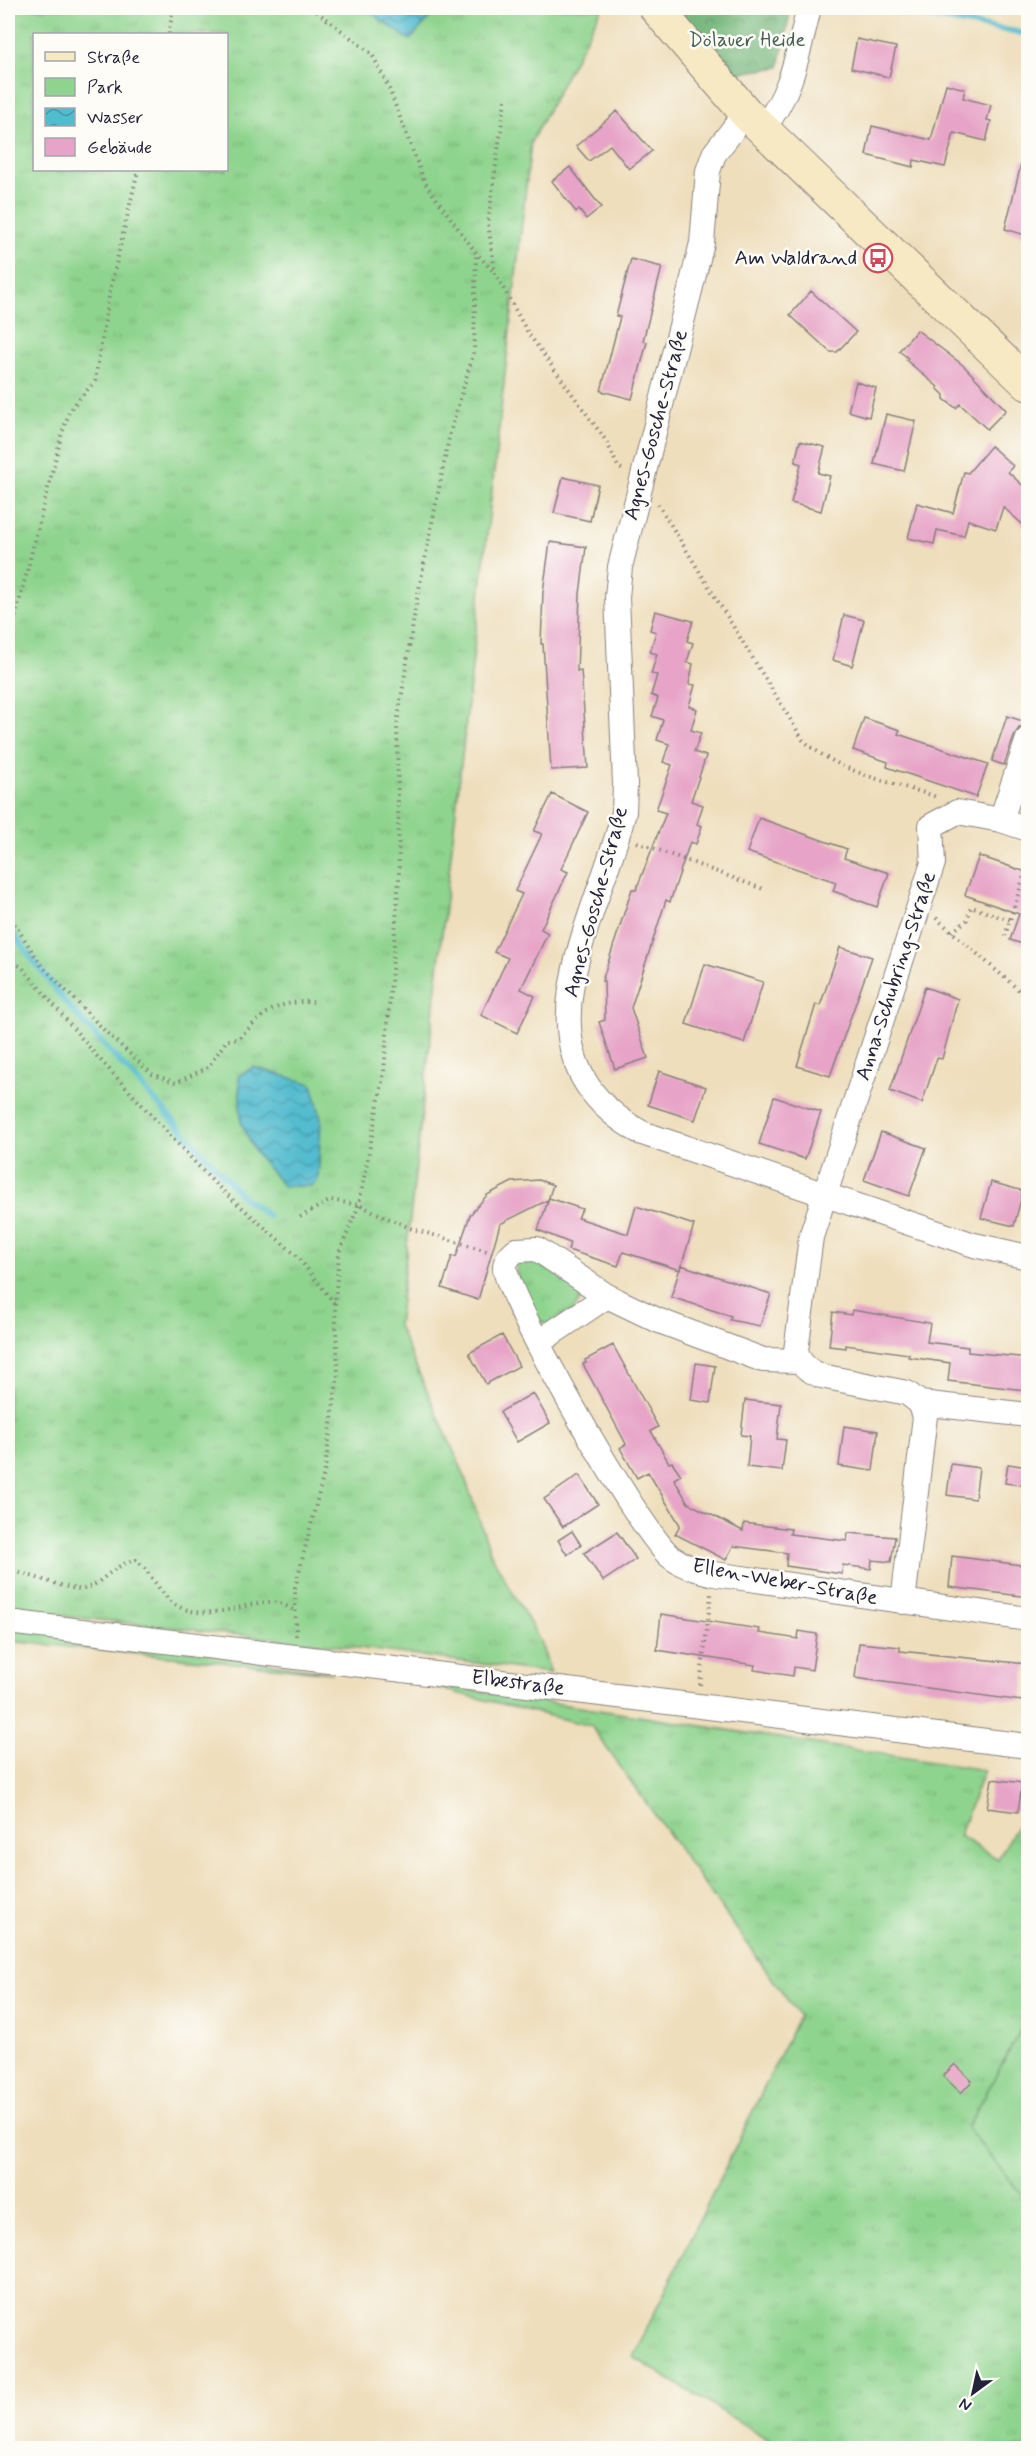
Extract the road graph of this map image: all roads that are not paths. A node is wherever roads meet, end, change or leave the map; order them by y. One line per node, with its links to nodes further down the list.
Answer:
1 (656, 8): 3 (main road)
2 (809, 8): 3 (street)
3 (754, 121): 4 (main road); 8 (street, Agnes-Gosche-Straße)
4 (1029, 384)
5 (1029, 739): 6 (street)
6 (1001, 820): 7 (street); 8 (street, Anna-Schubring-Straße)
7 (1029, 830)
8 (825, 1196): 9 (street, Agnes-Gosche-Straße); 12 (street)
9 (1029, 1257)
10 (607, 1296): 11 (street); 11 (street, Ellen-Weber-Straße); 12 (street)
11 (538, 1342): 15 (street, Ellen-Weber-Straße)
12 (799, 1361): 13 (street)
13 (920, 1403): 14 (street); 15 (street, Ellen-Weber-Straße)
14 (1029, 1415)
15 (903, 1602): 16 (street, Ellen-Weber-Straße)
16 (1029, 1619)
17 (8, 1622): 18 (street, Elbestraße)
18 (1029, 1746)

